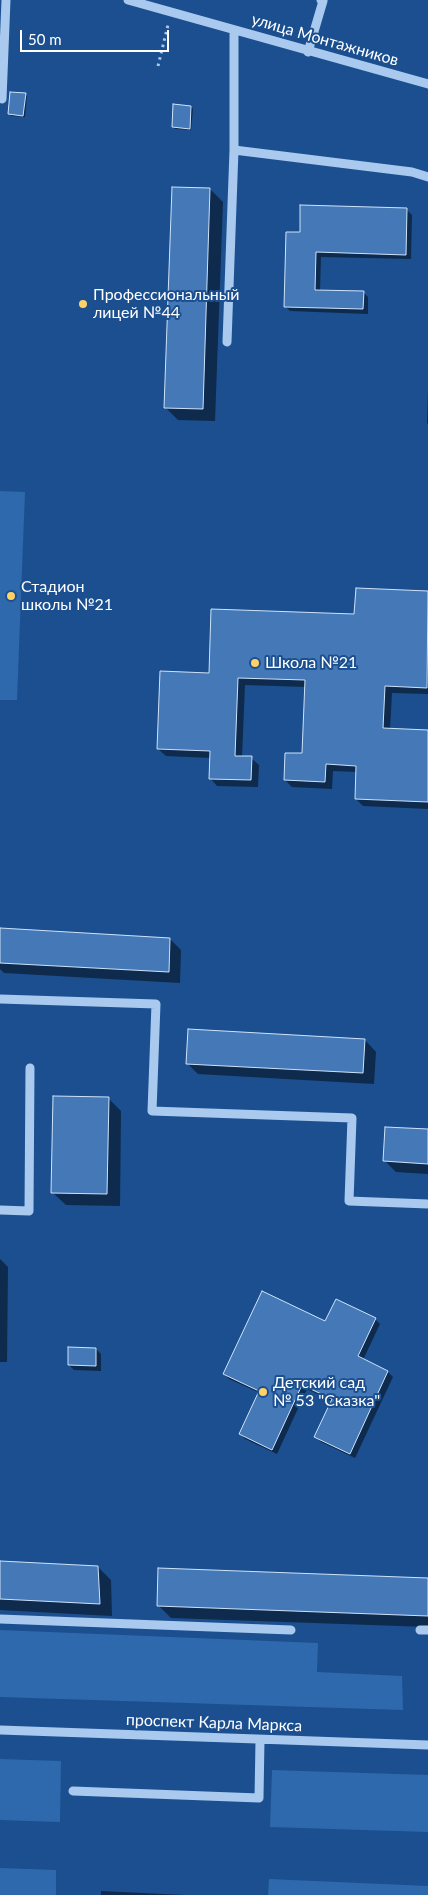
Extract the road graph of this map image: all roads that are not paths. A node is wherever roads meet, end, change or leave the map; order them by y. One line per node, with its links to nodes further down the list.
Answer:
1 (6, 0): 7 (street)
2 (128, 0): 4 (street, улица Монтажников)
3 (321, 0): 5 (street)
4 (234, 30): 5 (street, улица Монтажников); 8 (street)
5 (308, 52): 6 (street, улица Монтажников)
6 (428, 84)
7 (2, 100)
8 (234, 150): 9 (street); 10 (street)
9 (428, 177)
10 (228, 342)
11 (0, 999): 13 (street)
12 (30, 1068): 14 (street)
13 (428, 1204)
14 (0, 1210)
15 (0, 1618): 16 (street)
16 (291, 1630)
17 (0, 1730): 18 (street, проспект Карла Маркса)
18 (260, 1740): 19 (street, проспект Карла Маркса); 20 (street)
19 (428, 1745)
20 (73, 1791)

